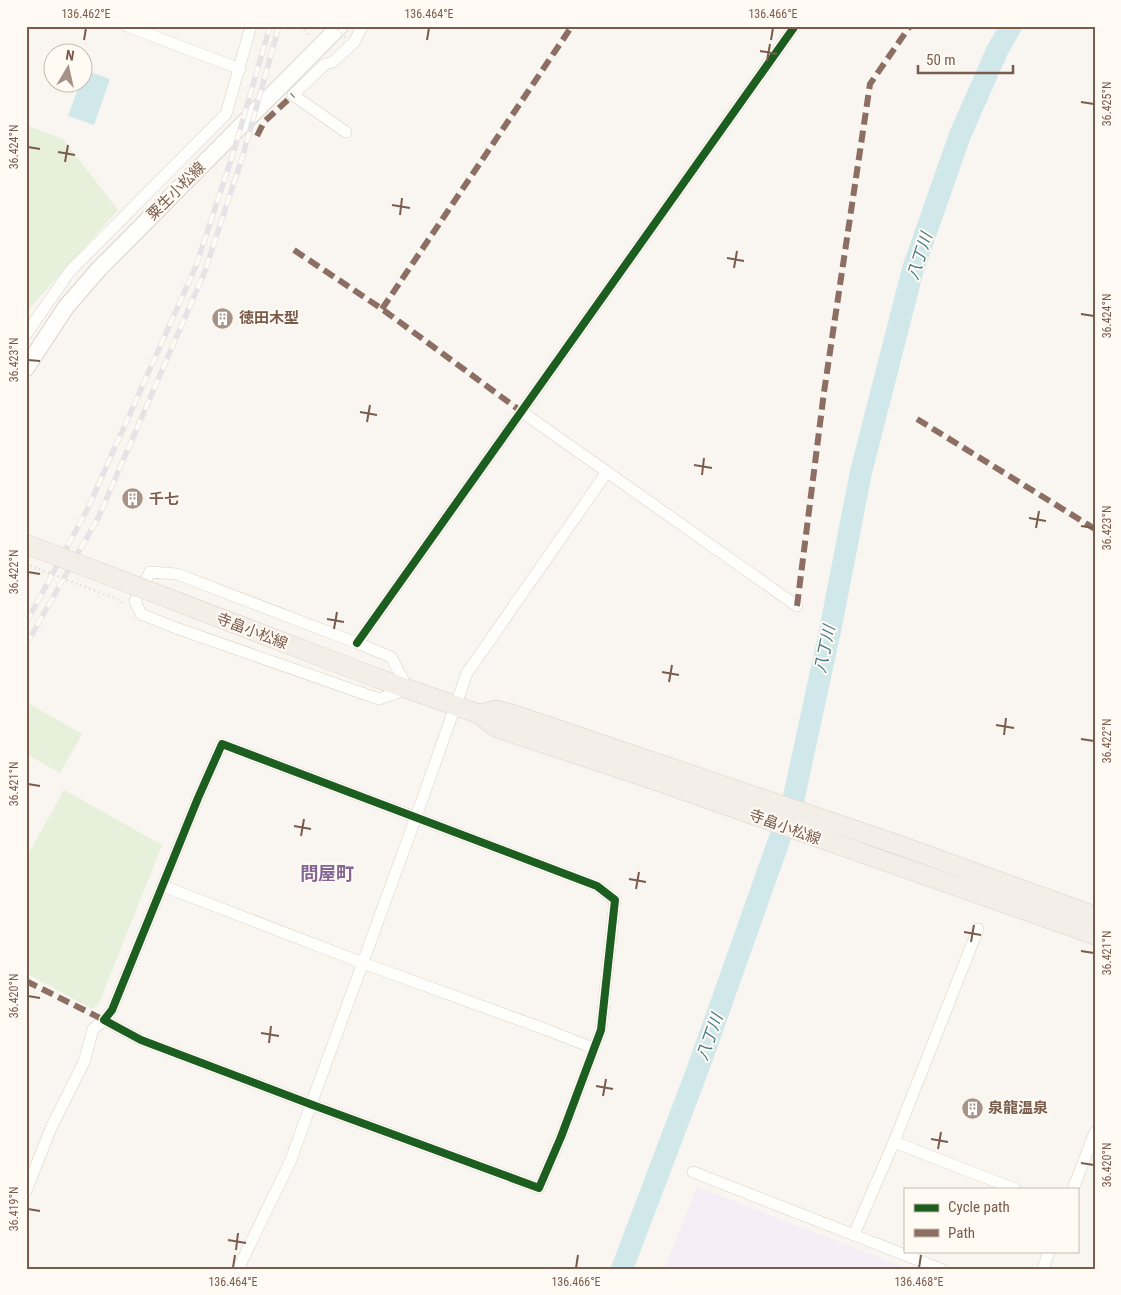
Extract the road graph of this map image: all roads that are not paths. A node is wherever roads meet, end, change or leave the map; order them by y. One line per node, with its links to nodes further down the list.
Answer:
1 (126, 26): 6 (street)
2 (251, 26): 6 (street)
3 (362, 26): 7 (street)
4 (795, 26): 10 (street)
5 (344, 33): 9 (main road, 粟生小松線)
6 (240, 69): 8 (street)
7 (346, 132)
8 (26, 334)
9 (26, 368)
10 (522, 412): 11 (street); 14 (street)
11 (607, 472): 13 (street); 16 (street)
12 (26, 544): 15 (main road, 寺畠小松線, bridge)
13 (797, 606)
14 (357, 643): 15 (street); 15 (street)
15 (408, 689): 16 (main road, 寺畠小松線)
16 (456, 706): 17 (main road, 寺畠小松線); 18 (street)
17 (657, 771): 20 (main road, 寺畠小松線); 22 (main road, 寺畠小松線)
18 (416, 817): 19 (street); 23 (street); 25 (street)
19 (164, 886): 23 (street); 24 (street)
20 (1095, 916)
21 (978, 929): 28 (street)
22 (1095, 935)
23 (364, 963): 25 (street); 26 (street)
24 (104, 1020): 26 (street); 32 (street)
25 (593, 1048): 26 (street)
26 (310, 1104): 35 (street)
27 (1095, 1132): 31 (street)
28 (894, 1142): 30 (street); 33 (street)
29 (694, 1172): 33 (street)
30 (1012, 1188)
31 (1073, 1188)
32 (26, 1191)
33 (854, 1234): 36 (street)
34 (1049, 1252): 37 (street)
35 (238, 1269)
36 (940, 1269)
37 (1043, 1269)

